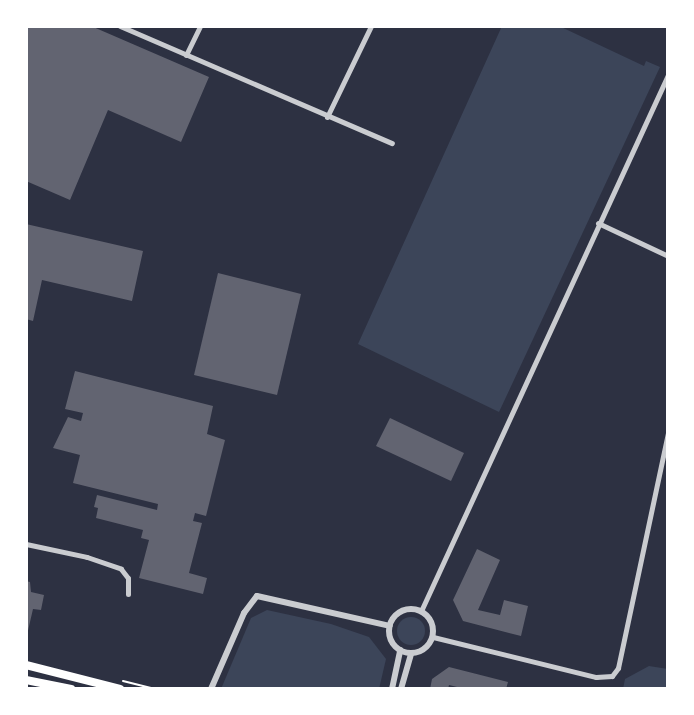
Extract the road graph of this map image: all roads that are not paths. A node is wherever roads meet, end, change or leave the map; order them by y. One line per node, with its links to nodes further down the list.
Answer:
1 (120, 26): 4 (street)
2 (200, 26): 4 (street)
3 (371, 26): 6 (street)
4 (186, 55): 6 (street)
5 (668, 75): 8 (street)
6 (327, 117): 7 (street)
7 (392, 143)
8 (598, 223): 9 (street); 13 (street)
9 (668, 256)
10 (668, 433): 15 (street)
11 (26, 544): 12 (street)
12 (128, 594)
13 (421, 611): 14 (street); 15 (street)
14 (390, 626): 16 (street); 22 (street)
15 (433, 637): 17 (street)
16 (400, 650): 17 (street); 23 (street)
17 (411, 654): 24 (street)
18 (26, 665): 21 (main road)
19 (26, 680): 20 (main road)
20 (70, 689)
21 (120, 689)
22 (210, 689)
23 (392, 689)
24 (401, 689)

